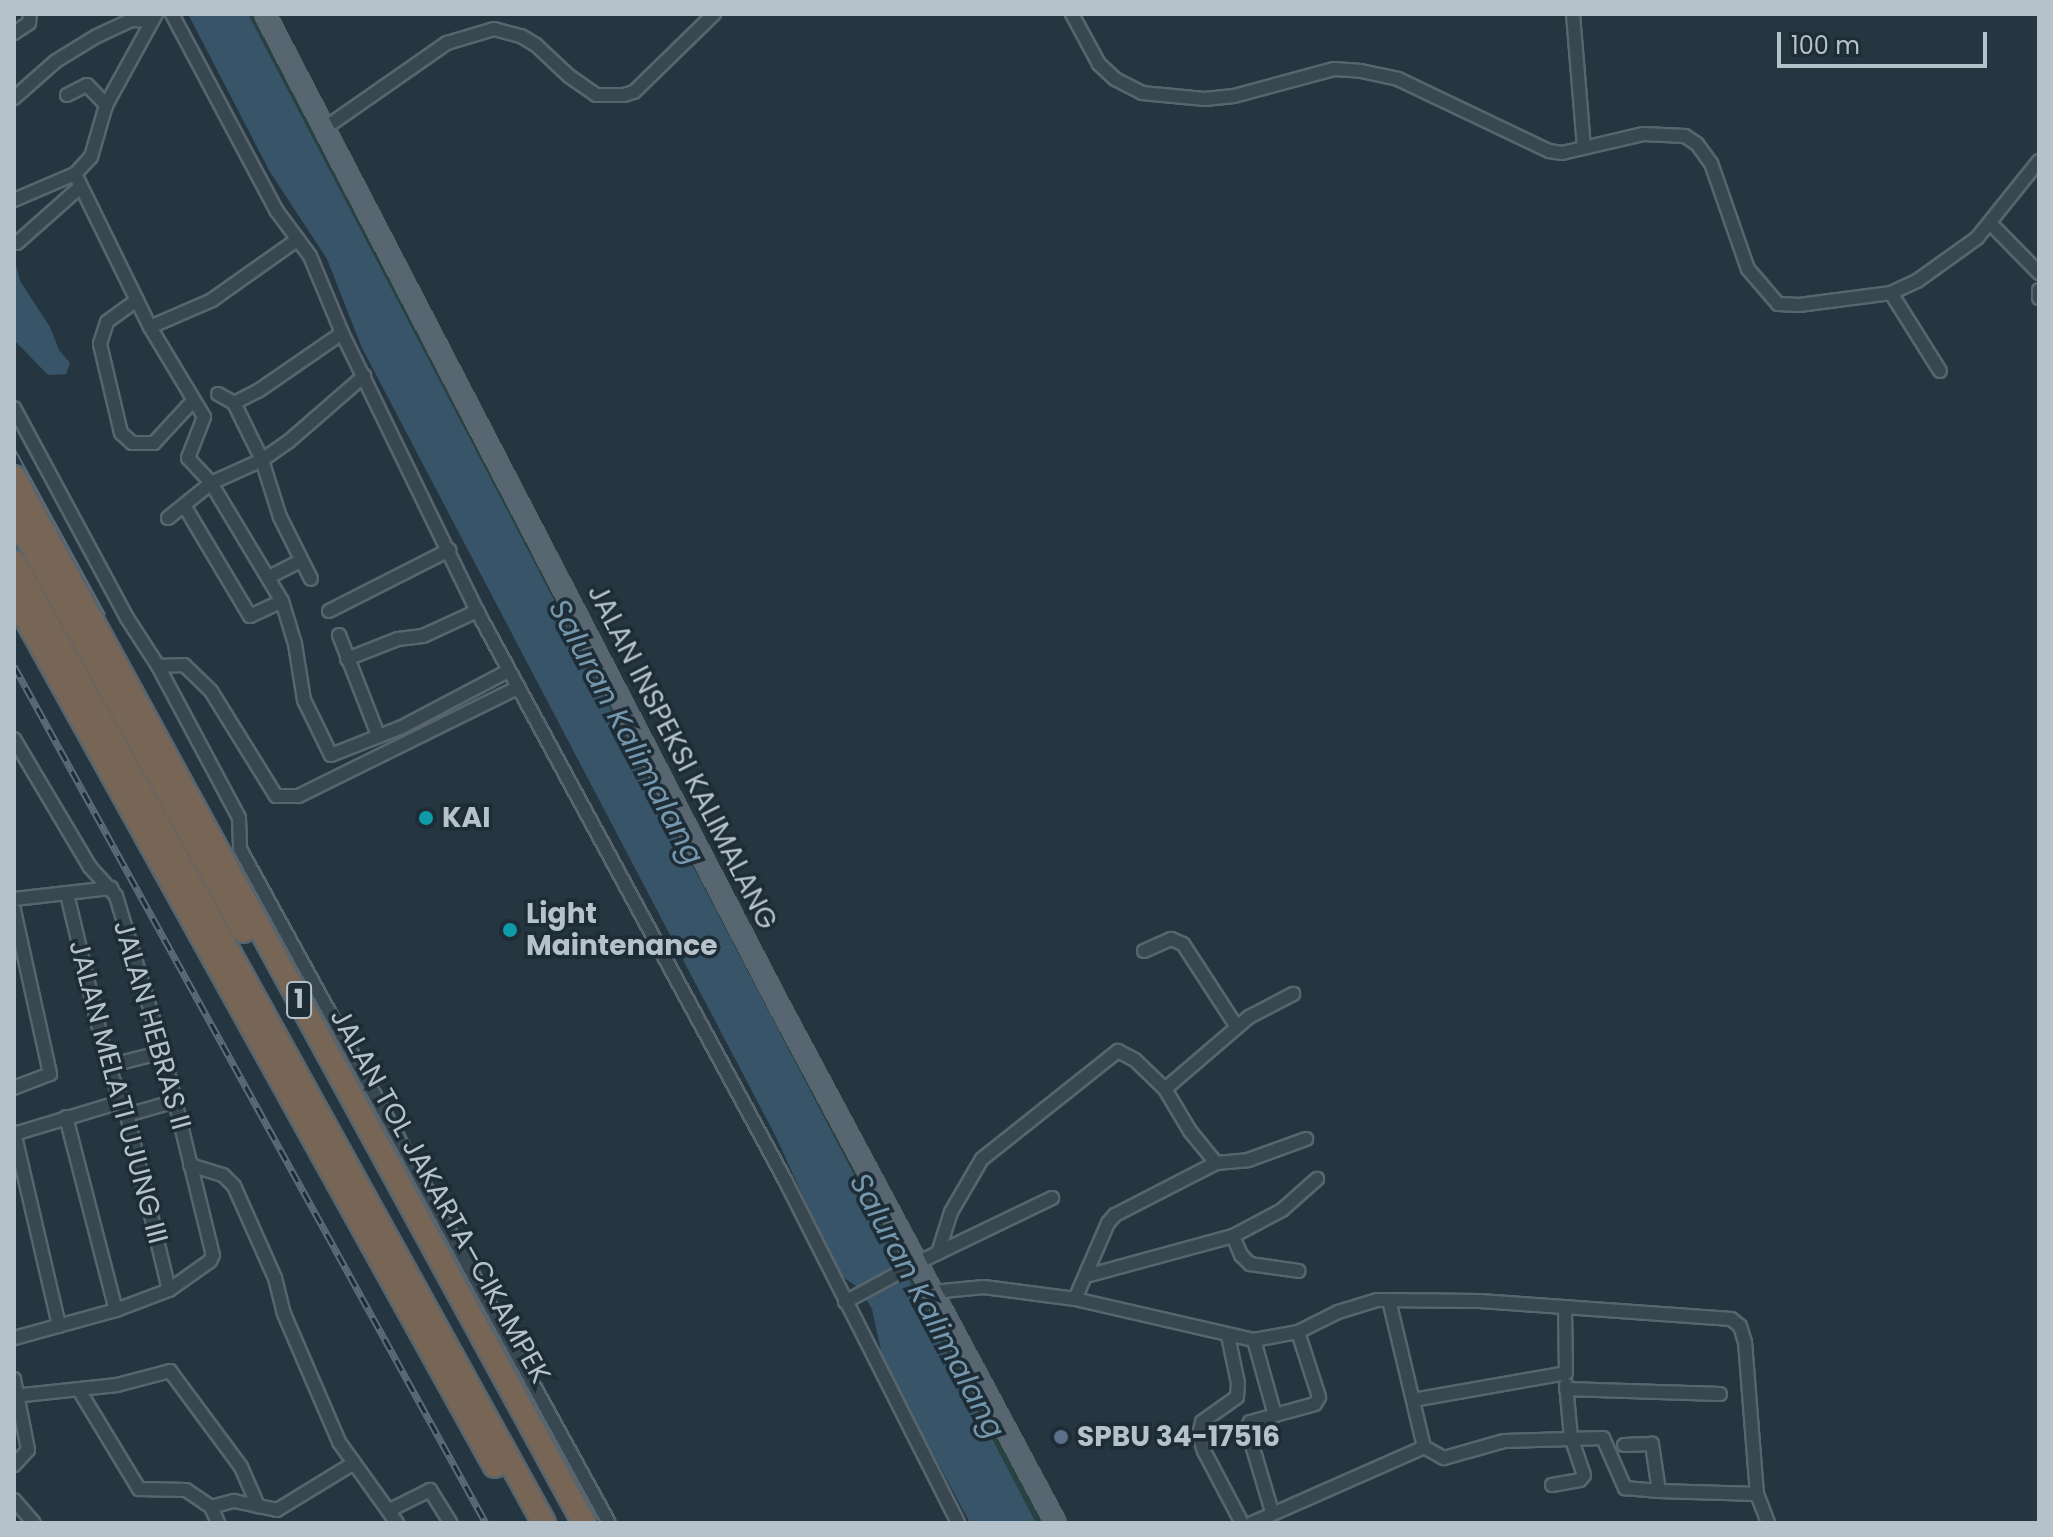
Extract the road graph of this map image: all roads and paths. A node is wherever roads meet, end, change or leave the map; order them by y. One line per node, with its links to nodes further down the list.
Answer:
1 (30, 14): 8 (street)
2 (172, 14): 19 (street)
3 (265, 14): 12 (main road, JALAN INSPEKSI KALIMALANG)
4 (714, 14): 12 (street)
5 (1072, 14): 13 (street)
6 (1573, 14): 13 (street)
7 (153, 18): 10 (street); 11 (street)
8 (14, 33)
9 (67, 95): 11 (street)
10 (14, 98)
11 (106, 105): 15 (street)
12 (325, 128): 79 (main road, JALAN INSPEKSI KALIMALANG)
13 (1584, 148): 23 (street)
14 (2039, 161): 18 (street)
15 (75, 174): 16 (street); 17 (street)
16 (80, 187): 20 (street); 25 (street)
17 (14, 200)
18 (1991, 224): 21 (street); 23 (street)
19 (298, 239): 26 (street); 27 (street)
20 (17, 243)
21 (2039, 273)
22 (2039, 290): 24 (street)
23 (1891, 293): 28 (street)
24 (2039, 298)
25 (137, 300): 26 (street); 31 (street)
26 (150, 327): 31 (street)
27 (342, 333): 29 (street); 32 (street)
28 (1940, 371)
29 (364, 376): 34 (street); 40 (street)
30 (218, 394): 32 (street)
31 (193, 403): 36 (street)
32 (234, 403): 34 (street)
33 (14, 408): 51 (street)
34 (262, 460): 36 (street); 41 (street)
35 (14, 477): 123 (highway, JALAN TOL JAKARTA–CIKAMPEK / 1)
36 (211, 483): 37 (street); 43 (street)
37 (185, 507): 39 (street); 46 (street)
38 (14, 515): 122 (highway, 1)
39 (168, 518)
40 (449, 550): 47 (street); 48 (street)
41 (300, 561): 43 (street); 44 (street)
42 (14, 562): 121 (highway, 1)
43 (269, 577): 46 (street)
44 (311, 579)
45 (14, 597): 120 (highway, 1)
46 (282, 601): 54 (street)
47 (329, 611)
48 (477, 611): 50 (street); 52 (street)
49 (339, 635): 50 (street)
50 (347, 659): 54 (street)
51 (158, 666): 53 (street); 124 (street)
52 (508, 671): 53 (street); 54 (street)
53 (517, 688): 85 (street)
54 (378, 735)
55 (14, 739): 56 (street)
56 (111, 888): 57 (street, JALAN HEBRAS II); 63 (street, JALAN HEBRAS II)
57 (67, 894): 58 (street, JALAN HEBRAS II); 64 (street, JALAN MELATI UJUNG III)
58 (14, 899)
59 (14, 910): 65 (street)
60 (1144, 951): 62 (street)
61 (1293, 994): 62 (street)
62 (1237, 1027): 66 (street)
63 (163, 1052): 64 (street); 67 (street, JALAN HEBRAS II)
64 (108, 1066): 68 (street, JALAN MELATI UJUNG III)
65 (14, 1088)
66 (1165, 1089): 73 (street); 78 (street)
67 (176, 1101): 69 (street); 74 (street, JALAN HEBRAS II)
68 (121, 1102): 69 (street, JALAN MELATI UJUNG III); 70 (street)
69 (127, 1115): 82 (street, JALAN MELATI UJUNG III)
70 (66, 1117): 71 (street); 87 (street)
71 (14, 1133): 89 (street)
72 (1306, 1139): 73 (street)
73 (1216, 1163): 81 (street)
74 (190, 1165): 82 (street, JALAN HEBRAS II); 106 (street)
75 (1317, 1179): 77 (street)
76 (1052, 1198): 78 (street)
77 (1233, 1236): 80 (street); 81 (street)
78 (938, 1253): 79 (street)
79 (912, 1265): 83 (main road, JALAN INSPEKSI KALIMALANG); 85 (street)
80 (1299, 1271)
81 (1086, 1276): 84 (street)
82 (169, 1290): 87 (street)
83 (933, 1292): 84 (street); 126 (main road, JALAN INSPEKSI KALIMALANG)
84 (1075, 1299): 91 (street)
85 (850, 1300): 125 (street)
86 (1389, 1300): 88 (street); 90 (street); 100 (street)
87 (116, 1310): 89 (street)
88 (1565, 1310): 94 (street); 110 (street)
89 (59, 1326): 92 (street)
90 (1298, 1332): 93 (street); 101 (street)
91 (1228, 1336): 93 (street); 127 (street)
92 (14, 1338)
93 (1254, 1340): 101 (street)
94 (1566, 1373): 96 (street); 100 (street)
95 (14, 1379): 99 (street)
96 (1566, 1389): 98 (street); 102 (street)
97 (79, 1390): 99 (street); 111 (street); 113 (street)
98 (1720, 1394)
99 (16, 1395): 103 (street)
100 (1413, 1400): 105 (street)
101 (1275, 1415): 115 (street)
102 (1571, 1438): 105 (street); 108 (street); 109 (street)
103 (21, 1444): 107 (street)
104 (1624, 1445): 109 (street)
105 (1424, 1447): 115 (street)
106 (354, 1463): 111 (street); 114 (street)
107 (14, 1465)
108 (1552, 1485)
109 (1659, 1491): 110 (street)
110 (1757, 1494): 129 (street)
111 (258, 1506): 113 (street)
112 (17, 1507): 116 (street)
113 (211, 1507): 117 (street)
114 (390, 1510): 118 (street); 119 (street)
115 (1272, 1512): 128 (street)
116 (34, 1523)
117 (218, 1523)
118 (397, 1523)
119 (451, 1523)
120 (527, 1523)
121 (544, 1523)
122 (572, 1523)
123 (584, 1523)
124 (609, 1523)
125 (958, 1523)
126 (1056, 1523)
127 (1242, 1523)
128 (1252, 1523)
129 (1768, 1523)

